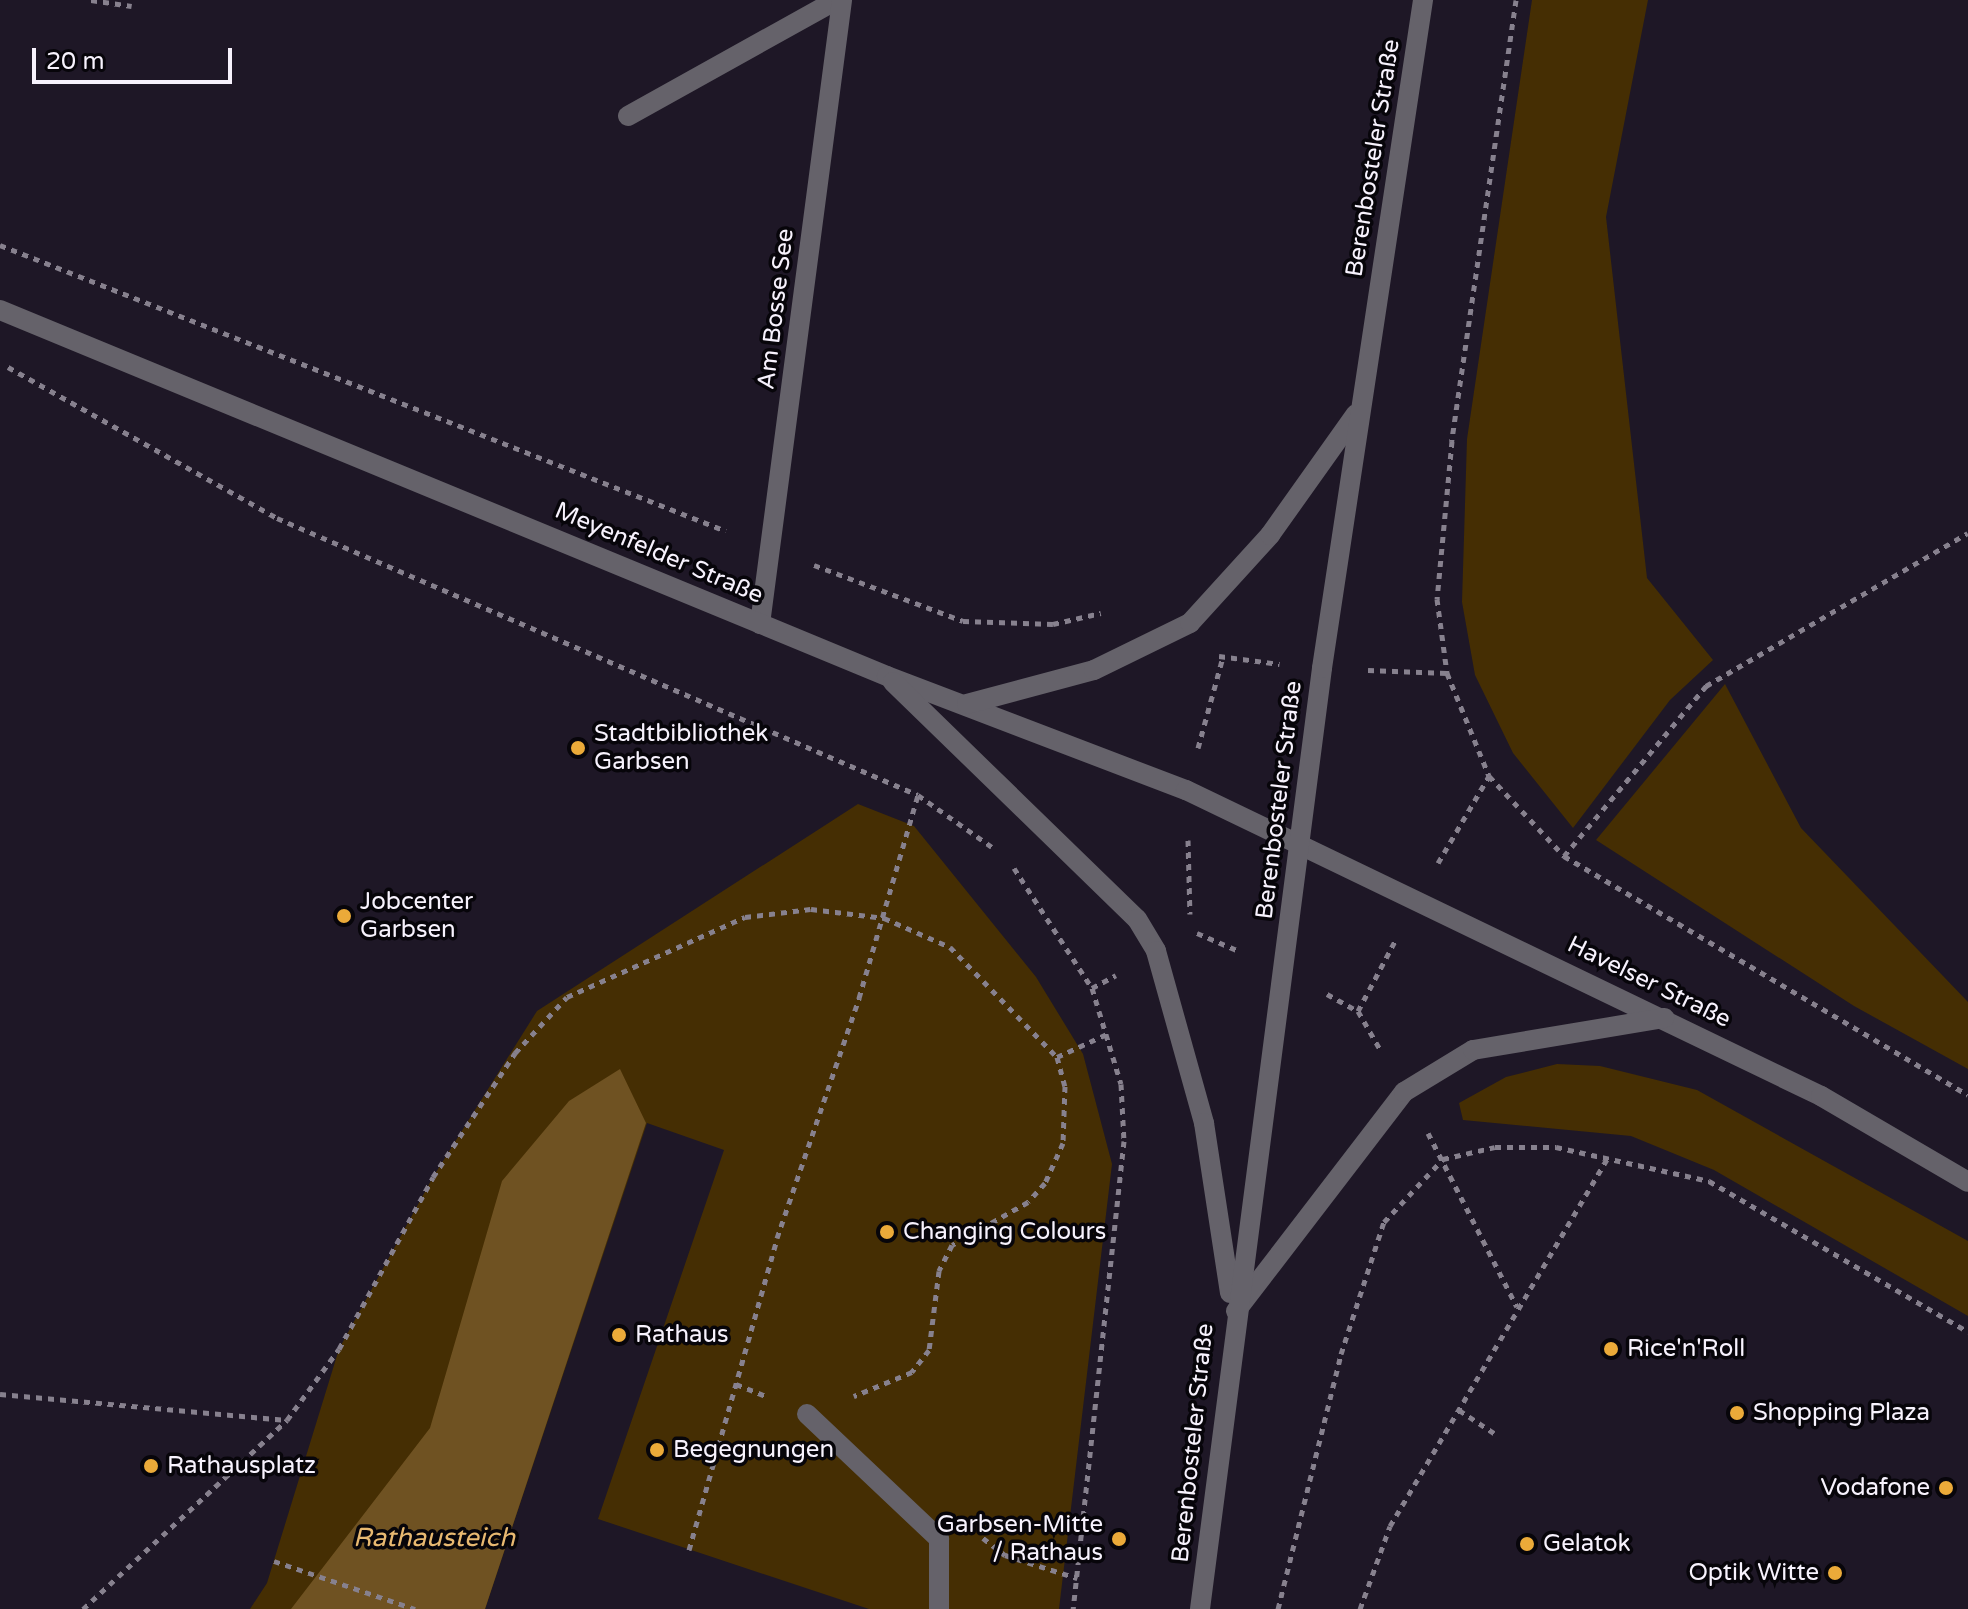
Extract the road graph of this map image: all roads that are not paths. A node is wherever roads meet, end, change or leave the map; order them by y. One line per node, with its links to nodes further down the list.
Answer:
1 (839, 0): 3 (street, Am Bosse See); 6 (street, Am Bosse See)
2 (1423, 0): 5 (street, Berenbosteler Straße)
3 (628, 116)
4 (0, 310): 6 (street, Meyenfelder Straße)
5 (1359, 410): 8 (street); 9 (street, Berenbosteler Straße)
6 (760, 624): 7 (street, Meyenfelder Straße)
7 (887, 676): 8 (street, Meyenfelder Straße); 12 (street)
8 (967, 704): 9 (street, Meyenfelder Straße)
9 (1299, 843): 10 (street, Havelser Straße); 12 (street, Berenbosteler Straße)
10 (1664, 1018): 11 (street, Havelser Straße); 12 (street)
11 (1968, 1182)
12 (1233, 1314): 15 (street, Berenbosteler Straße)
13 (807, 1414): 14 (street)
14 (939, 1609)
15 (1200, 1609)

